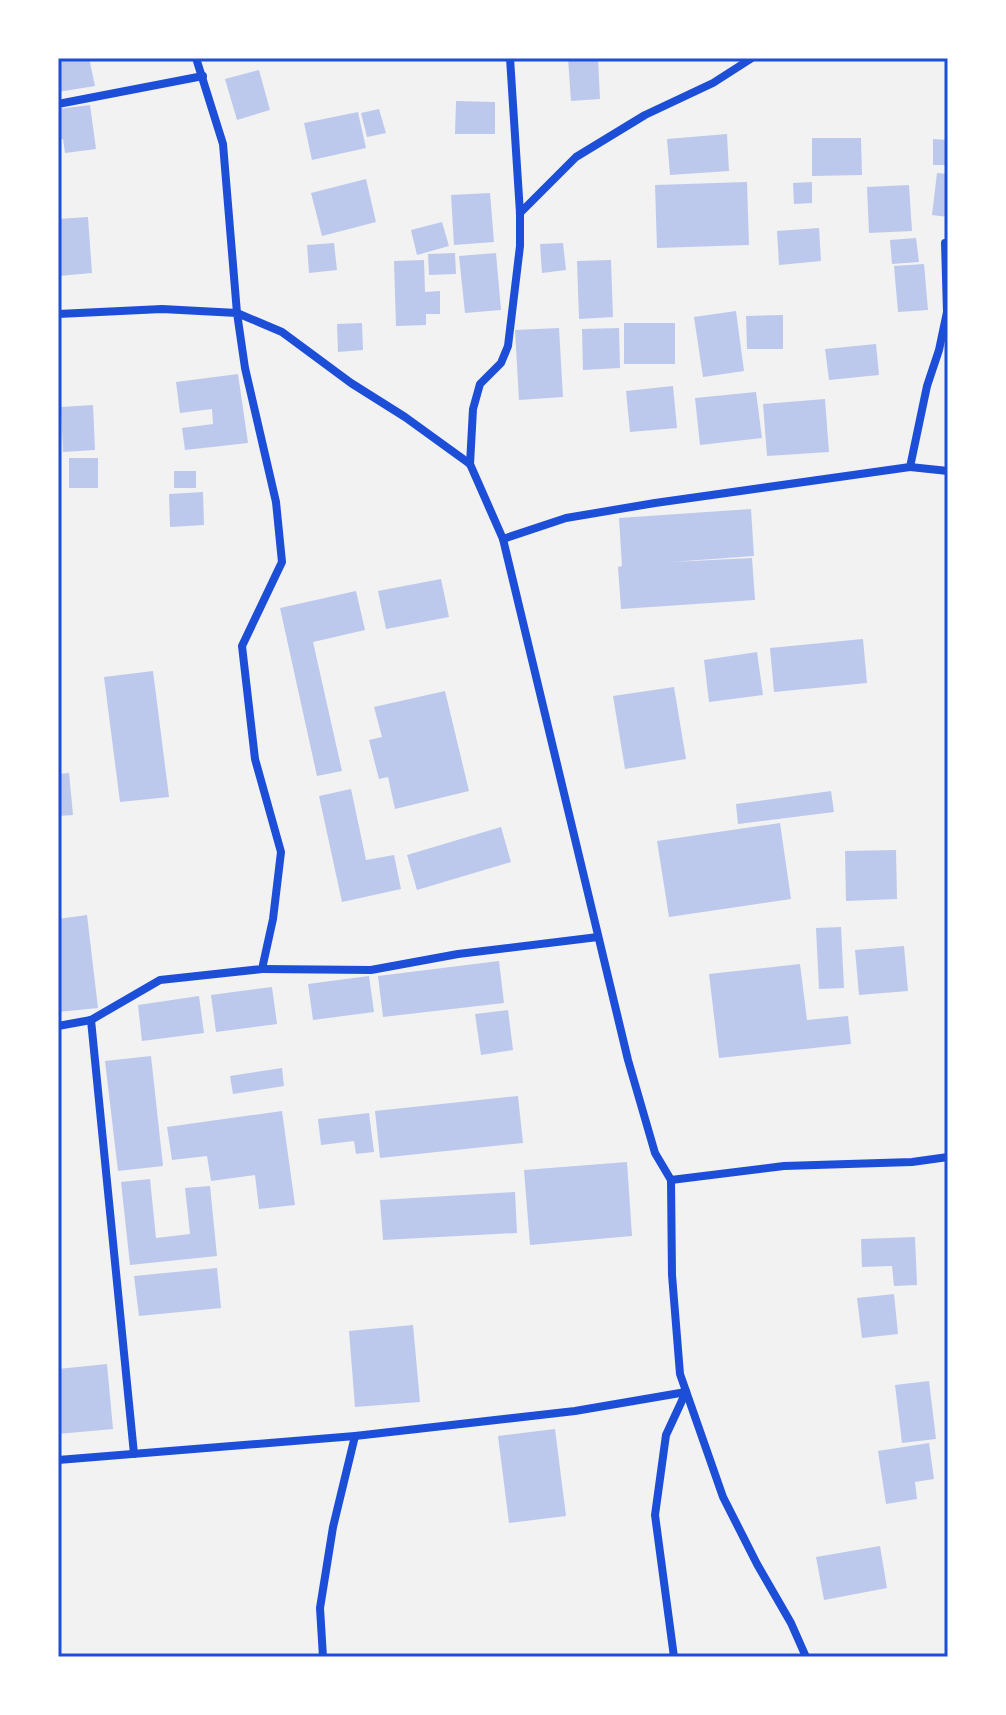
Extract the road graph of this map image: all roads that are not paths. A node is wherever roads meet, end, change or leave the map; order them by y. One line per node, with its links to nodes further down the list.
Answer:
1 (196, 58): 4 (street)
2 (510, 58): 6 (street)
3 (752, 58): 6 (street)
4 (203, 76): 5 (street); 8 (street)
5 (58, 104)
6 (520, 213): 10 (street)
7 (945, 243): 11 (street)
8 (237, 313): 9 (street); 10 (street); 15 (street)
9 (58, 314)
10 (470, 464): 13 (street)
11 (910, 467): 12 (street); 13 (street)
12 (948, 471)
13 (503, 539): 14 (street)
14 (598, 937): 15 (street); 19 (street)
15 (262, 969): 16 (street)
16 (91, 1020): 17 (street); 22 (street)
17 (58, 1026)
18 (948, 1157): 19 (street)
19 (671, 1180): 20 (street)
20 (686, 1392): 21 (street); 25 (street); 26 (street)
21 (355, 1436): 22 (street); 24 (street)
22 (134, 1454): 23 (street)
23 (58, 1460)
24 (323, 1657)
25 (674, 1657)
26 (806, 1657)

